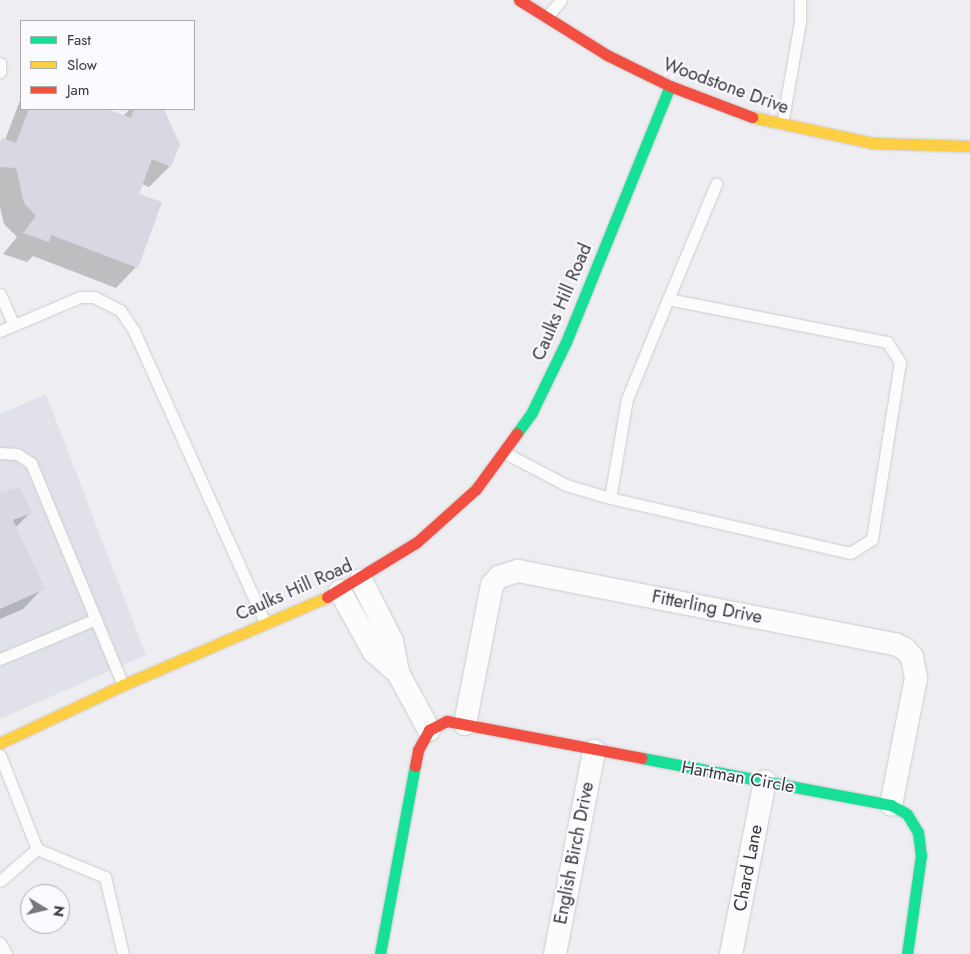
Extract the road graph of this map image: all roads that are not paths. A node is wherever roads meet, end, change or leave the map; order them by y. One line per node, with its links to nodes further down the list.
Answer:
1 (519, 0): 4 (street, Woodstone Drive)
2 (561, 0): 4 (lane)
3 (800, 0): 8 (lane)
4 (546, 19): 7 (street, Woodstone Drive)
5 (0, 62): 6 (lane)
6 (0, 72)
7 (670, 86): 8 (street, Woodstone Drive); 15 (street, Caulks Hill Road)
8 (782, 126): 9 (street, Woodstone Drive)
9 (970, 146)
10 (716, 184): 12 (lane)
11 (0, 294): 13 (lane)
12 (668, 298): 17 (lane); 17 (lane)
13 (14, 325): 14 (lane); 21 (lane)
14 (0, 331)
15 (504, 452): 17 (lane); 18 (street, Caulks Hill Road)
16 (0, 453): 20 (lane)
17 (610, 498)
18 (361, 580): 19 (street, Caulks Hill Road); 23 (street)
19 (340, 591): 21 (street, Caulks Hill Road); 23 (street)
20 (96, 618): 22 (lane); 24 (lane)
21 (265, 622): 24 (street, Caulks Hill Road)
22 (0, 659)
23 (398, 673): 26 (street)
24 (123, 685): 27 (street, Caulks Hill Road)
25 (465, 724): 26 (street, Hartman Circle); 28 (street, Hartman Circle); 31 (street, Fitterling Drive)
26 (429, 730): 37 (street)
27 (0, 743)
28 (594, 751): 30 (street, Hartman Circle); 38 (street, English Birch Drive)
29 (0, 755): 32 (lane)
30 (765, 782): 31 (street, Hartman Circle); 39 (street, Chard Lane)
31 (890, 805): 40 (street, Hartman Circle)
32 (37, 849): 33 (lane); 36 (lane)
33 (0, 881)
34 (0, 943): 35 (lane)
35 (6, 954)
36 (124, 954)
37 (380, 954)
38 (555, 954)
39 (731, 954)
40 (907, 954)

